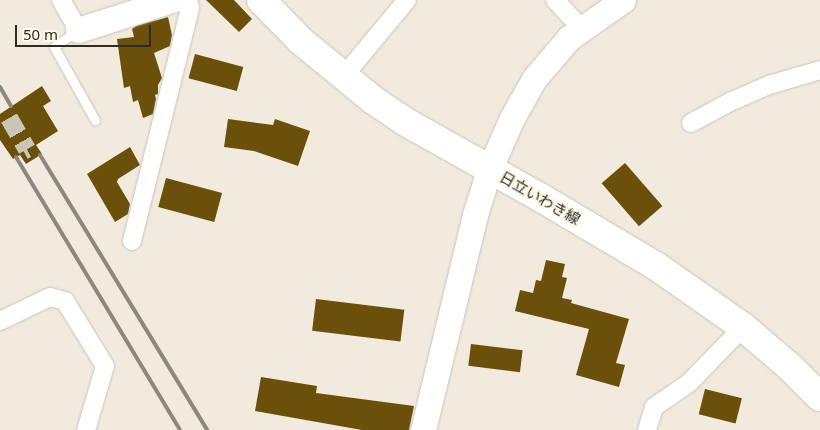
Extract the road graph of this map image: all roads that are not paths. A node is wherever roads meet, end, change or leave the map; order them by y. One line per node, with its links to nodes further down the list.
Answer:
1 (61, 0): 9 (street)
2 (172, 0): 9 (street)
3 (188, 0): 15 (street)
4 (261, 0): 11 (main road, 日立いわき線)
5 (406, 0): 11 (street)
6 (556, 0): 8 (street)
7 (623, 0): 8 (street)
8 (581, 28): 14 (street)
9 (78, 30): 12 (lane)
10 (820, 70): 13 (street)
11 (343, 77): 14 (main road, 日立いわき線)
12 (95, 120)
13 (691, 123)
14 (490, 170): 17 (main road, 日立いわき線); 20 (street)
15 (132, 241)
16 (0, 321): 19 (street)
17 (743, 327): 18 (main road, 日立いわき線); 21 (street)
18 (820, 397)
19 (86, 430)
20 (422, 430)
21 (647, 430)

